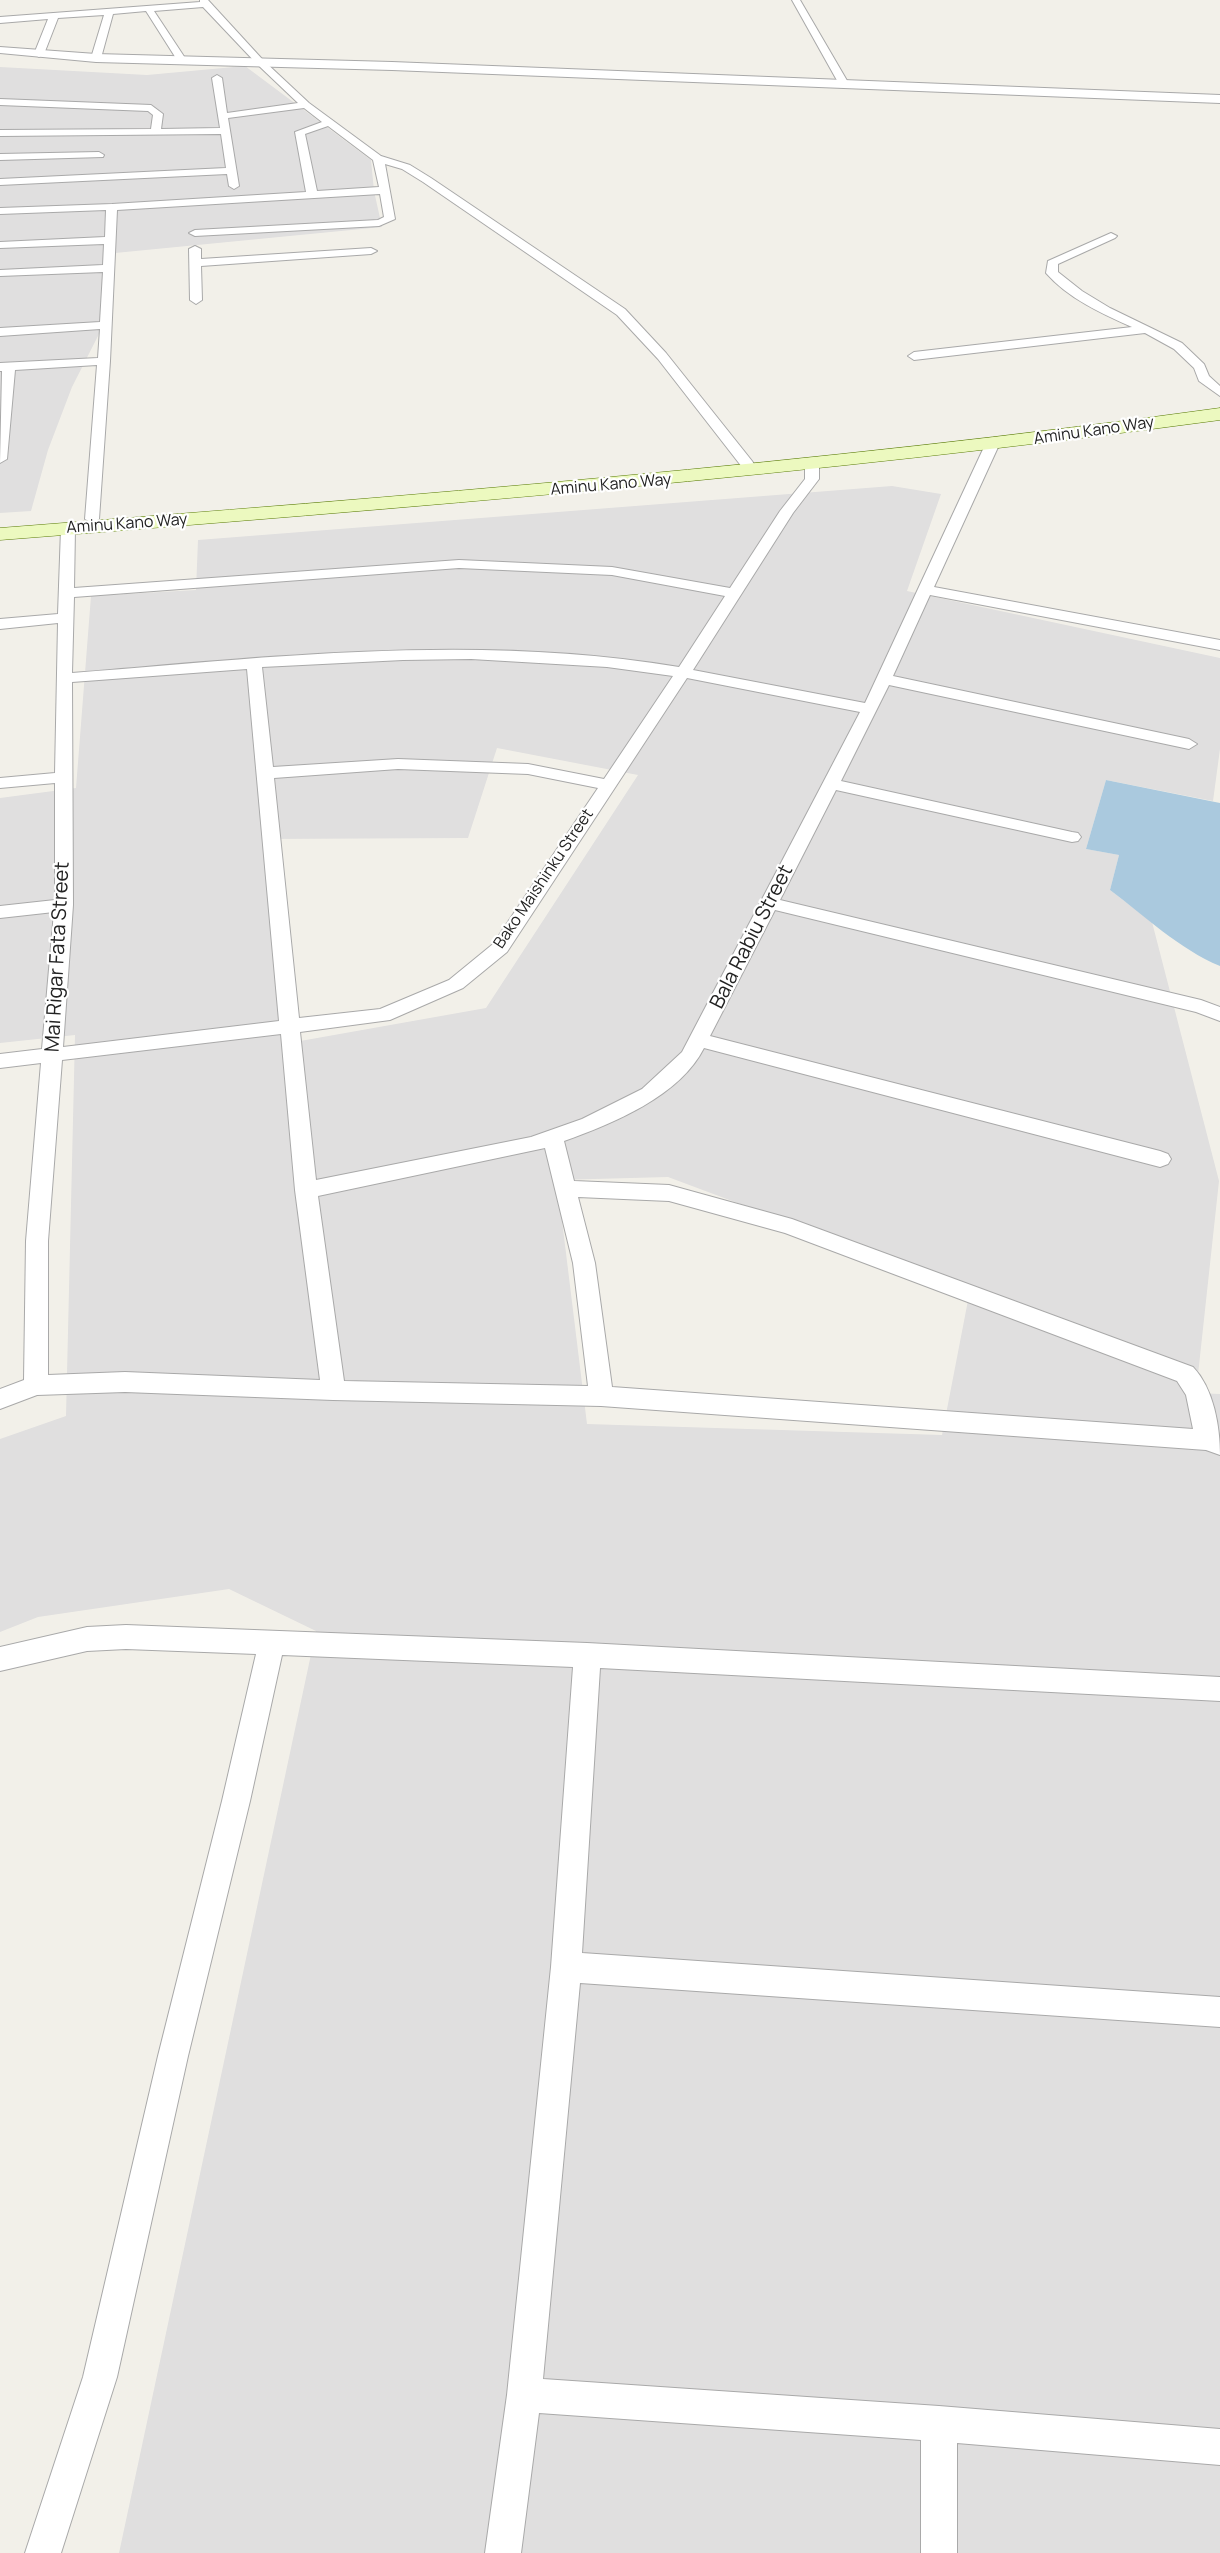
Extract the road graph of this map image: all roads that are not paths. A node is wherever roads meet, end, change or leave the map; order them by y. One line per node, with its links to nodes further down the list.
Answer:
1 (796, 0): 13 (street)
2 (204, 2): 3 (street); 11 (street)
3 (148, 8): 4 (street); 10 (street)
4 (109, 11): 5 (street); 9 (street)
5 (54, 16): 6 (street); 8 (street)
6 (0, 20)
7 (0, 50): 8 (street)
8 (39, 54): 9 (street)
9 (96, 57): 10 (street)
10 (182, 61): 11 (street)
11 (260, 62): 13 (street); 16 (street)
12 (217, 78): 17 (street)
13 (844, 84): 14 (street)
14 (1220, 99)
15 (0, 102): 20 (street)
16 (306, 105): 17 (street); 18 (street)
17 (224, 116): 19 (street)
18 (329, 123): 25 (street); 30 (street)
19 (226, 131): 20 (street); 26 (street)
20 (155, 132): 22 (street)
21 (0, 133): 22 (street)
22 (104, 133): 23 (street)
23 (99, 156): 24 (street); 27 (street)
24 (0, 158)
25 (377, 158): 29 (street); 55 (street)
26 (233, 171): 27 (street); 31 (street)
27 (91, 178): 28 (street)
28 (0, 182)
29 (385, 190): 30 (street); 34 (street)
30 (312, 195): 31 (street)
31 (236, 199): 34 (street)
32 (112, 207): 33 (street); 34 (street); 36 (street)
33 (0, 211)
34 (195, 217): 39 (street)
35 (1111, 236): 44 (street)
36 (109, 240): 37 (street); 40 (street)
37 (0, 245)
38 (371, 251): 39 (street)
39 (195, 263): 42 (street)
40 (108, 268): 41 (street); 43 (street)
41 (0, 273)
42 (196, 300)
43 (105, 325): 45 (street); 47 (street)
44 (1147, 329): 46 (street); 49 (street)
45 (0, 332)
46 (914, 356)
47 (104, 361): 48 (street); 58 (street)
48 (4, 367): 50 (street)
49 (1220, 392)
50 (3, 406): 54 (street)
51 (1220, 409): 55 (main road, Aminu Kano Way)
52 (1220, 414): 53 (main road, Aminu Kano Way)
53 (992, 445): 56 (main road, Aminu Kano Way); 63 (street, Bala Rabiu Street)
54 (1, 450)
55 (747, 464): 57 (main road, Aminu Kano Way)
56 (812, 465): 57 (main road, Aminu Kano Way); 65 (street, Bako Maishinku Street)
57 (711, 471): 59 (main road, Aminu Kano Way)
58 (92, 519): 59 (main road, Aminu Kano Way); 60 (main road, Aminu Kano Way)
59 (135, 520): 61 (main road, Aminu Kano Way)
60 (0, 525)
61 (68, 529): 62 (main road, Aminu Kano Way); 64 (street, Mai Rigar Fata Street)
62 (0, 534)
63 (925, 590): 68 (street); 72 (street, Bala Rabiu Street)
64 (66, 592): 65 (street); 66 (street, Mai Rigar Fata Street)
65 (734, 593): 70 (street, Bako Maishinku Street)
66 (65, 618): 67 (street); 71 (street, Mai Rigar Fata Street)
67 (0, 624)
68 (1220, 645)
69 (254, 664): 70 (street); 71 (street); 75 (street)
70 (683, 673): 73 (street); 79 (street, Bako Maishinku Street)
71 (64, 678): 76 (street, Mai Rigar Fata Street)
72 (884, 679): 73 (street, Bala Rabiu Street); 74 (street)
73 (870, 709): 78 (street, Bala Rabiu Street)
74 (1189, 744)
75 (265, 773): 79 (street); 85 (street)
76 (63, 777): 77 (street); 82 (street, Mai Rigar Fata Street)
77 (0, 783)
78 (831, 784): 80 (street); 81 (street, Bala Rabiu Street)
79 (608, 785): 85 (street, Bako Maishinku Street)
80 (1072, 837)
81 (770, 903): 84 (street); 86 (street, Bala Rabiu Street)
82 (64, 904): 83 (street); 87 (street, Mai Rigar Fata Street)
83 (0, 912)
84 (1220, 1014)
85 (290, 1028): 87 (street, Bako Maishinku Street); 92 (street)
86 (698, 1040): 89 (street, Bala Rabiu Street); 90 (street)
87 (53, 1054): 88 (street, Bako Maishinku Street); 93 (street, Mai Rigar Fata Street)
88 (0, 1061)
89 (553, 1137): 91 (street); 92 (street, Bala Rabiu Street)
90 (1161, 1159)
91 (566, 1188): 95 (street); 97 (street)
92 (306, 1190): 94 (street)
93 (36, 1385): 94 (street); 96 (street)
94 (333, 1390): 95 (street)
95 (601, 1396): 97 (street)
96 (0, 1399)
97 (1214, 1442)
98 (272, 1642): 99 (street); 100 (street); 107 (street)
99 (587, 1655): 101 (street); 102 (street)
100 (0, 1659)
101 (1220, 1689)
102 (566, 1967): 103 (street); 104 (street)
103 (1220, 2012)
104 (524, 2395): 105 (street); 108 (street)
105 (939, 2424): 106 (street); 109 (street)
106 (1220, 2447)
107 (43, 2553)
108 (503, 2553)
109 (939, 2553)

